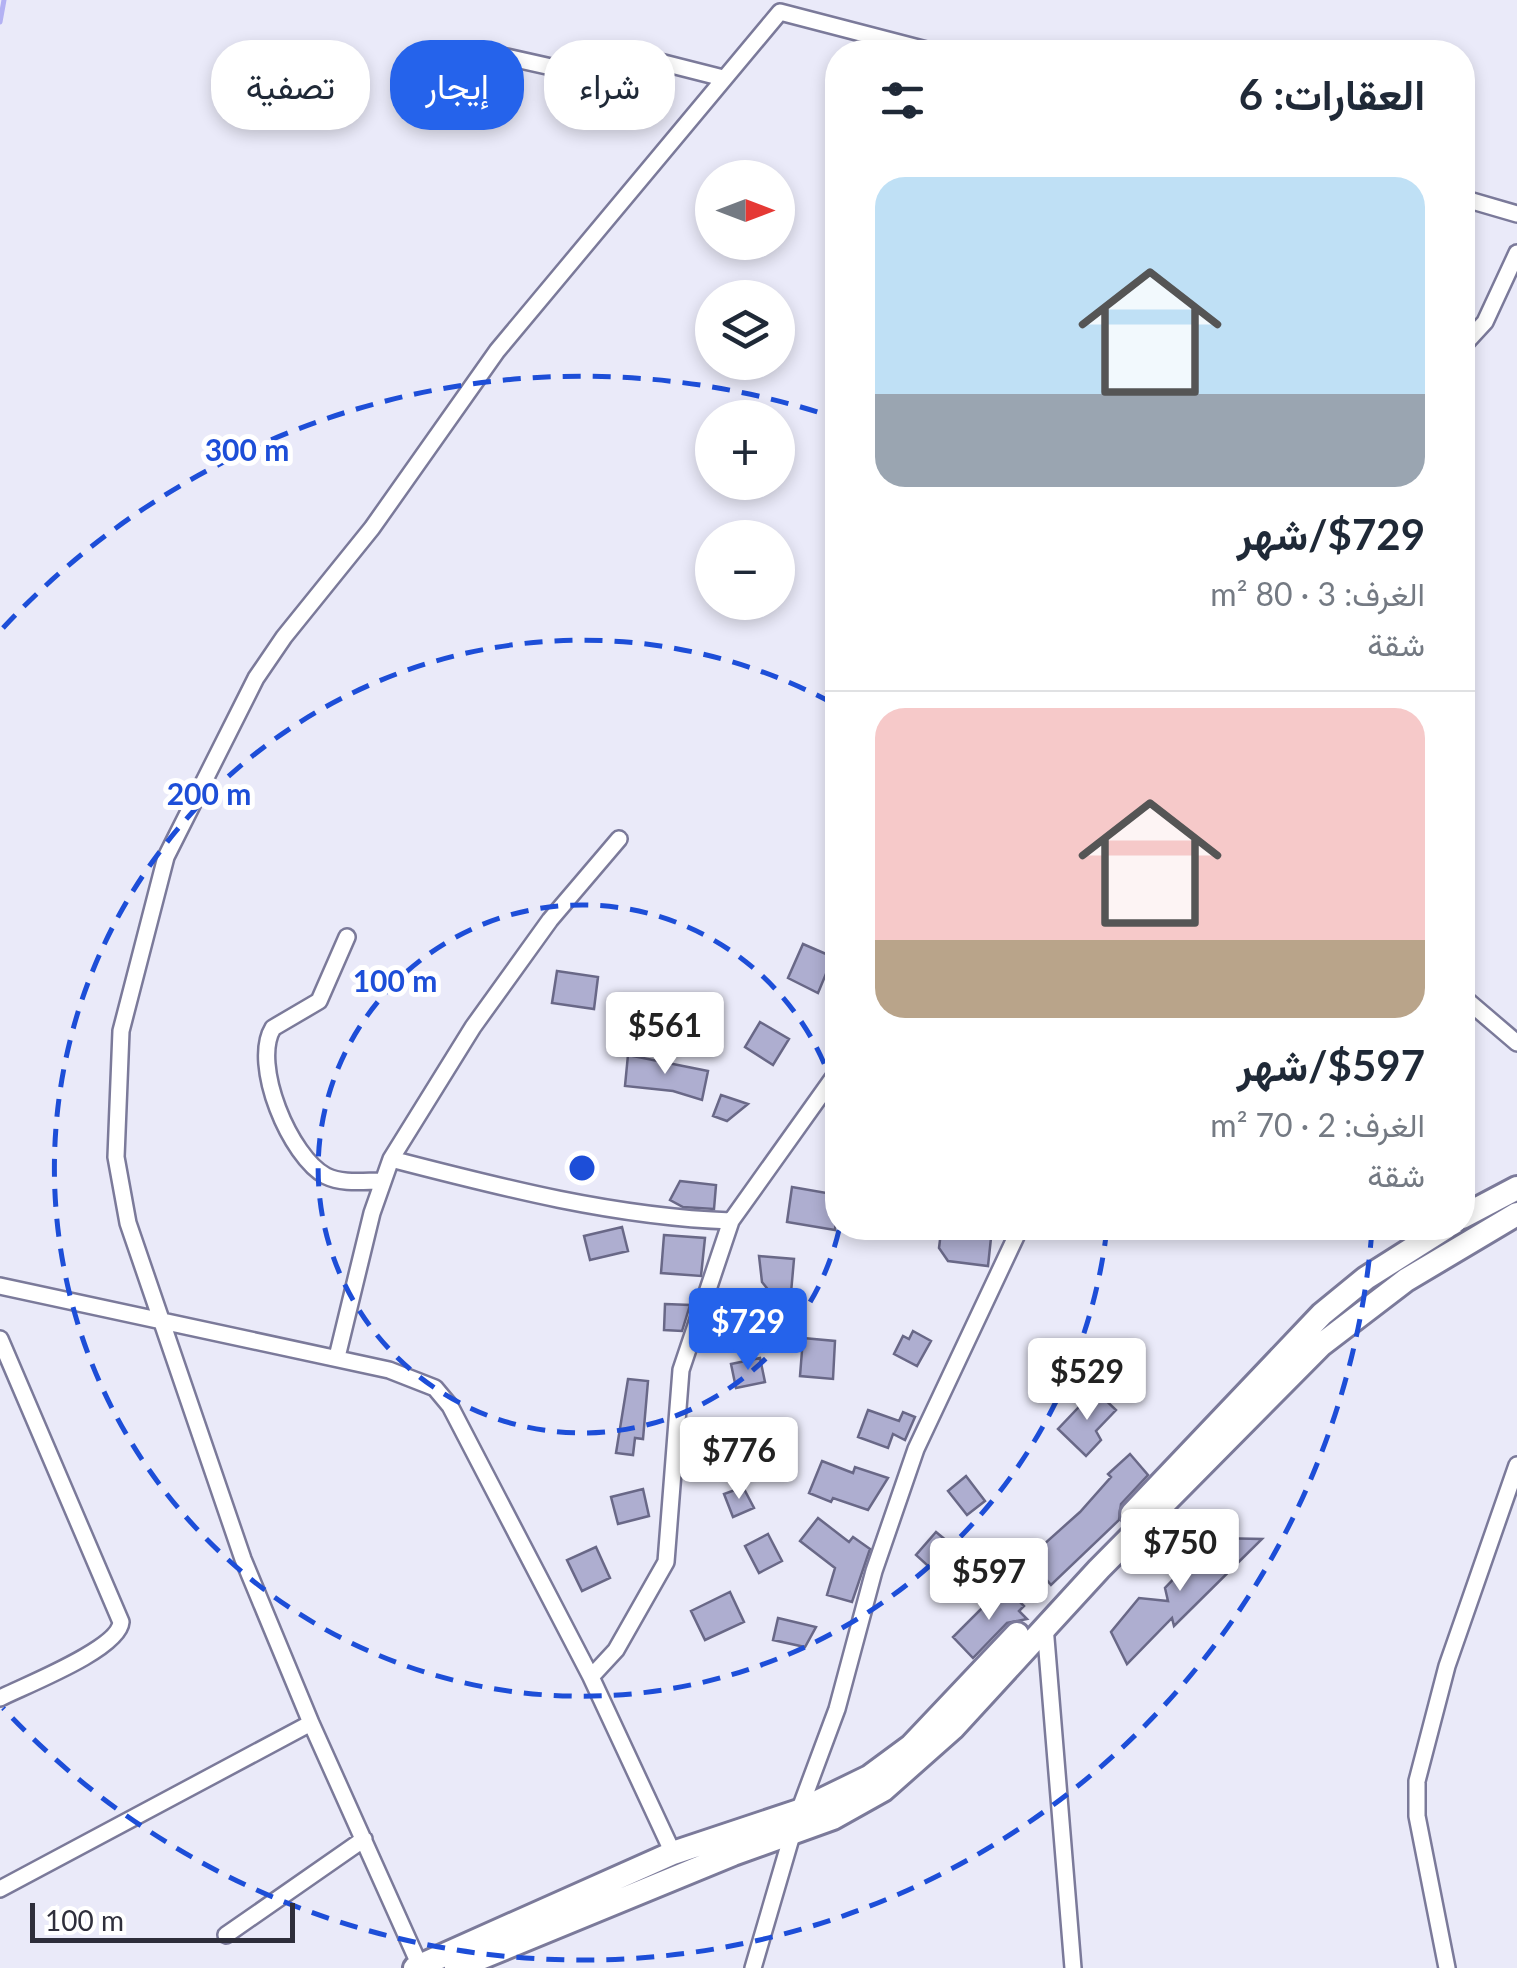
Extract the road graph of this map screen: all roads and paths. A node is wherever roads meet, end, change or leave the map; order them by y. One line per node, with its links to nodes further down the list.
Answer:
1 (783, 6): 2 (street); 4 (street)
2 (895, 40)
3 (524, 62): 4 (street)
4 (723, 78): 23 (street)
5 (1475, 202): 6 (street)
6 (1517, 214)
7 (1517, 254): 8 (street)
8 (1475, 333)
9 (619, 839): 14 (street)
10 (347, 937): 15 (street)
11 (1475, 1007): 12 (street)
12 (1517, 1043)
13 (825, 1090): 18 (street)
14 (391, 1159): 15 (street); 18 (street)
15 (381, 1181): 25 (street)
16 (1517, 1188): 17 (main road)
17 (1475, 1210)
18 (731, 1220): 28 (street)
19 (1515, 1220): 27 (main road)
20 (1014, 1240): 31 (street)
21 (1427, 1240): 31 (main road)
22 (0, 1286): 23 (street)
23 (162, 1318): 25 (street); 30 (street)
24 (0, 1340): 29 (street)
25 (336, 1357): 28 (street)
26 (1517, 1465): 40 (street)
27 (1045, 1626): 31 (main road); 39 (street)
28 (591, 1677): 33 (street)
29 (0, 1698)
30 (310, 1723): 32 (street); 34 (street)
31 (796, 1822): 33 (main road); 37 (main road); 38 (street)
32 (364, 1839): 35 (street); 36 (street)
33 (673, 1853): 36 (main road)
34 (0, 1889)
35 (226, 1935)
36 (417, 1967)
37 (456, 1968)
38 (753, 1968)
39 (1073, 1968)
40 (1447, 1968)

